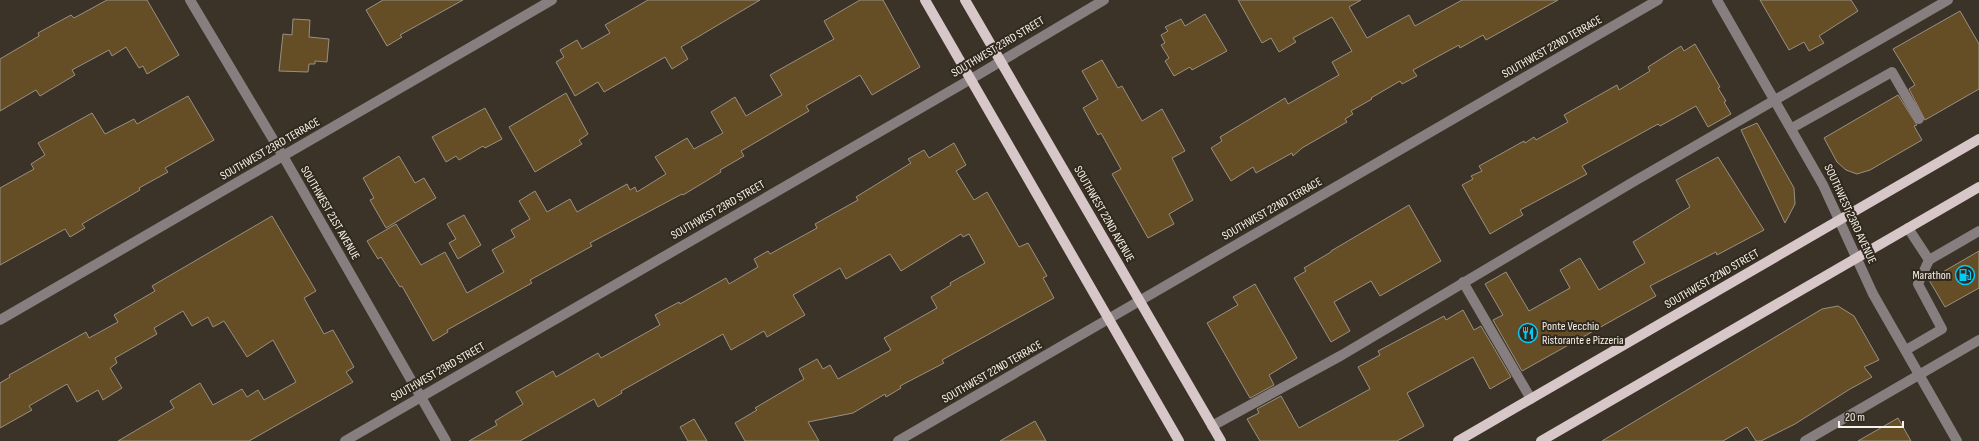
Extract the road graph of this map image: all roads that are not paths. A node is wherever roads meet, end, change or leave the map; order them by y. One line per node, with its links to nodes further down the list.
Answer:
1 (190, 0): 15 (street, SOUTHWEST 21ST AVENUE)
2 (552, 0): 15 (street, SOUTHWEST 23RD TERRACE)
3 (925, 0): 10 (main road)
4 (965, 0): 9 (main road, SOUTHWEST 22ND AVENUE)
5 (1104, 0): 9 (street, SOUTHWEST 23RD STREET)
6 (1658, 0): 23 (street, SOUTHWEST 22ND TERRACE)
7 (1717, 0): 11 (street, SOUTHWEST 23RD AVENUE)
8 (1948, 0): 11 (street)
9 (1001, 61): 10 (street, SOUTHWEST 23RD STREET); 23 (main road, SOUTHWEST 22ND AVENUE)
10 (971, 79): 24 (main road); 29 (street, SOUTHWEST 23RD STREET)
11 (1776, 100): 13 (street, SOUTHWEST 23RD AVENUE); 22 (street)
12 (1919, 119): 13 (street)
13 (1792, 128): 17 (street, SOUTHWEST 23RD AVENUE)
14 (1979, 139): 17 (main road, SOUTHWEST 22ND STREET)
15 (282, 156): 25 (street, SOUTHWEST 23RD TERRACE); 29 (street, SOUTHWEST 21ST AVENUE)
16 (1979, 187): 18 (main road)
17 (1839, 220): 20 (street, SOUTHWEST 23RD AVENUE); 30 (main road, SOUTHWEST 22ND STREET)
18 (1908, 228): 20 (main road); 21 (street)
19 (1979, 231): 21 (street)
20 (1856, 258): 27 (street, SOUTHWEST 23RD AVENUE); 38 (main road)
21 (1929, 260): 27 (street)
22 (1463, 282): 30 (street); 31 (street)
23 (1139, 300): 24 (street, SOUTHWEST 22ND TERRACE); 31 (main road, SOUTHWEST 22ND AVENUE)
24 (1109, 318): 34 (street, SOUTHWEST 22ND TERRACE); 35 (main road)
25 (0, 320)
26 (1979, 340): 28 (street)
27 (1906, 350): 28 (street, SOUTHWEST 23RD AVENUE)
28 (1919, 374): 39 (street); 40 (street, SOUTHWEST 23RD AVENUE)
29 (421, 397): 32 (street, SOUTHWEST 23RD STREET); 33 (street, SOUTHWEST 21ST AVENUE)
30 (1531, 399): 37 (main road, SOUTHWEST 22ND STREET)
31 (1212, 426): 36 (main road, SOUTHWEST 22ND AVENUE)
32 (345, 441)
33 (446, 441)
34 (898, 441)
35 (1179, 441)
36 (1221, 441)
37 (1458, 441)
38 (1541, 441)
39 (1805, 441)
40 (1957, 441)

